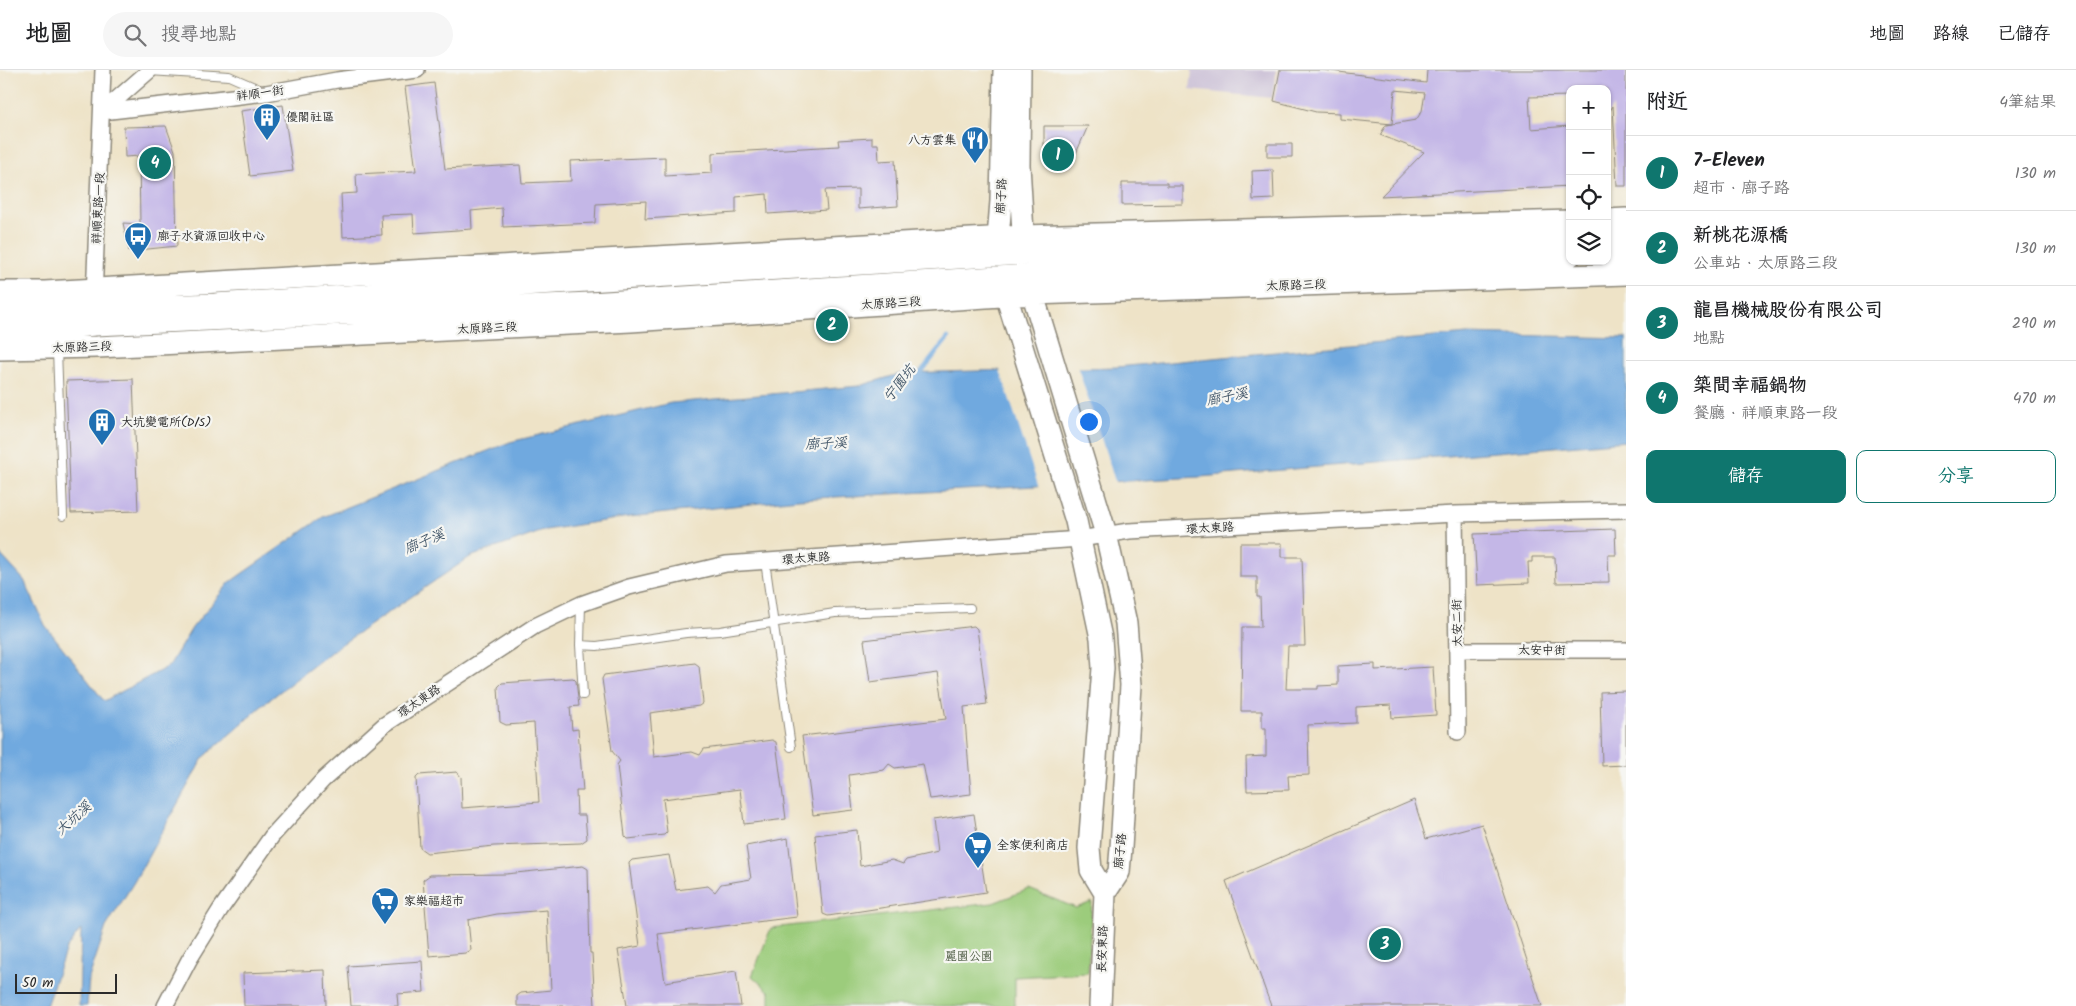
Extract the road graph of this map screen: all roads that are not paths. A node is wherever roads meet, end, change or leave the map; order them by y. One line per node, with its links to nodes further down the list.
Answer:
1 (103, 70): 7 (street, 祥順東路一段)
2 (417, 70): 6 (street, 祥順一街)
3 (1004, 70): 15 (main road, 廍子路)
4 (1020, 70): 14 (main road, 廍子路)
5 (149, 71): 6 (lane); 7 (street)
6 (266, 92): 7 (street, 祥順一街)
7 (102, 112): 23 (street, 祥順東路一段)
8 (1626, 219): 9 (main road)
9 (1611, 220)
10 (1566, 221): 14 (main road, 太原路三段)
11 (1626, 236): 12 (main road)
12 (1611, 237)
13 (1566, 238): 14 (main road, 太原路三段)
14 (1024, 245): 15 (main road, 太原路三段); 20 (main road, 廍子路)
15 (997, 248): 21 (main road, 廍子路); 23 (main road, 太原路三段)
16 (1626, 254): 17 (main road)
17 (1611, 255)
18 (1566, 256): 20 (main road, 太原路三段)
19 (1626, 274): 20 (main road, 太原路三段)
20 (1030, 284): 21 (main road, 太原路三段); 32 (main road, 廍子路)
21 (1003, 286): 23 (main road, 太原路三段); 27 (main road, 太原路三段); 33 (main road, 廍子路)
22 (0, 292): 25 (main road)
23 (94, 308): 25 (main road, 太原路三段); 25 (main road, 太原路三段); 27 (street, 祥順東路一段)
24 (0, 311): 25 (main road)
25 (43, 326): 26 (main road); 27 (main road, 太原路三段); 28 (main road); 31 (lane)
26 (0, 330)
27 (97, 347)
28 (0, 349)
29 (1626, 510): 30 (street, 環太東路)
30 (1455, 514): 32 (street, 環太東路); 39 (street, 太安二街)
31 (63, 516)
32 (1104, 527): 33 (street, 環太東路); 44 (main road, 廍子路)
33 (1078, 530): 34 (street, 環太東路); 44 (main road, 廍子路)
34 (765, 561): 35 (street, 環太東路); 37 (lane)
35 (582, 604): 38 (lane); 45 (street, 環太東路)
36 (970, 608): 37 (lane)
37 (773, 622): 38 (lane); 43 (lane)
38 (580, 645): 41 (lane)
39 (1458, 650): 40 (street, 太安中街); 42 (street, 太安二街)
40 (1626, 650)
41 (583, 695)
42 (1458, 732)
43 (791, 747)
44 (1104, 893): 46 (main road, 長安東路)
45 (165, 1006)
46 (1100, 1006)

